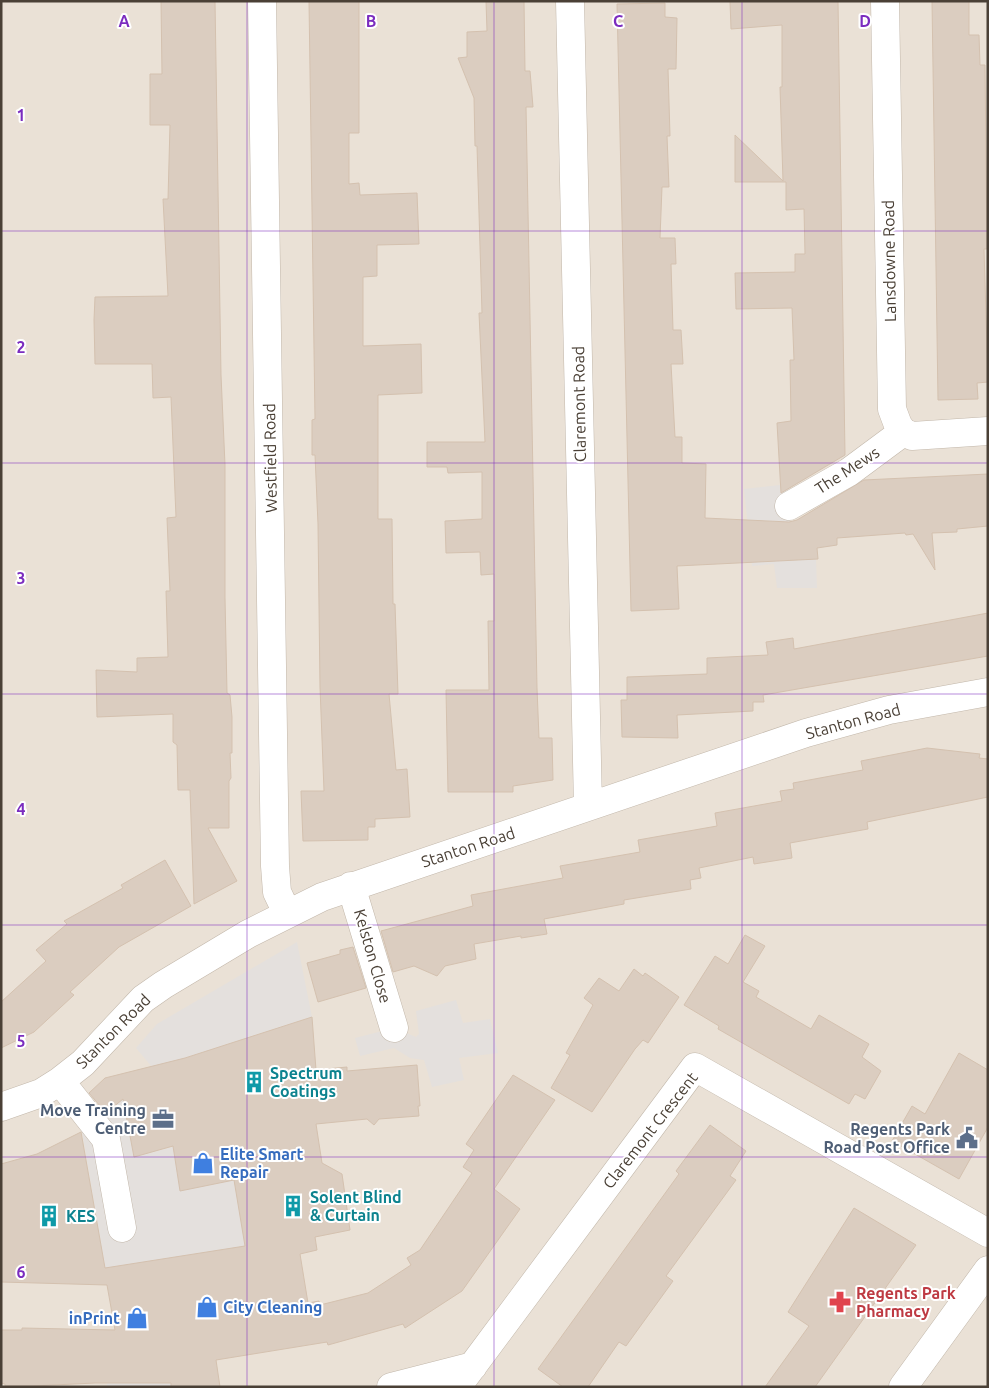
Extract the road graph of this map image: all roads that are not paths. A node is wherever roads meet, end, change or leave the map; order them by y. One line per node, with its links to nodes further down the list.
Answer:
1 (262, 1): 10 (street, Westfield Road)
2 (570, 1): 8 (street, Claremont Road)
3 (885, 1): 5 (street, Lansdowne Road)
4 (988, 431): 5 (street)
5 (903, 432): 6 (street, The Mews)
6 (789, 506)
7 (988, 692): 8 (street, Stanton Road)
8 (588, 806): 9 (street, Stanton Road)
9 (351, 886): 10 (street, Stanton Road); 11 (street, Kelston Close)
10 (287, 913): 12 (street, Stanton Road)
11 (394, 1028)
12 (60, 1082): 13 (street, Stanton Road); 14 (street)
13 (1, 1107)
14 (122, 1228)
15 (988, 1233): 17 (street, Claremont Crescent)
16 (988, 1270): 19 (street)
17 (465, 1376): 18 (street)
18 (391, 1387)
19 (903, 1387)

